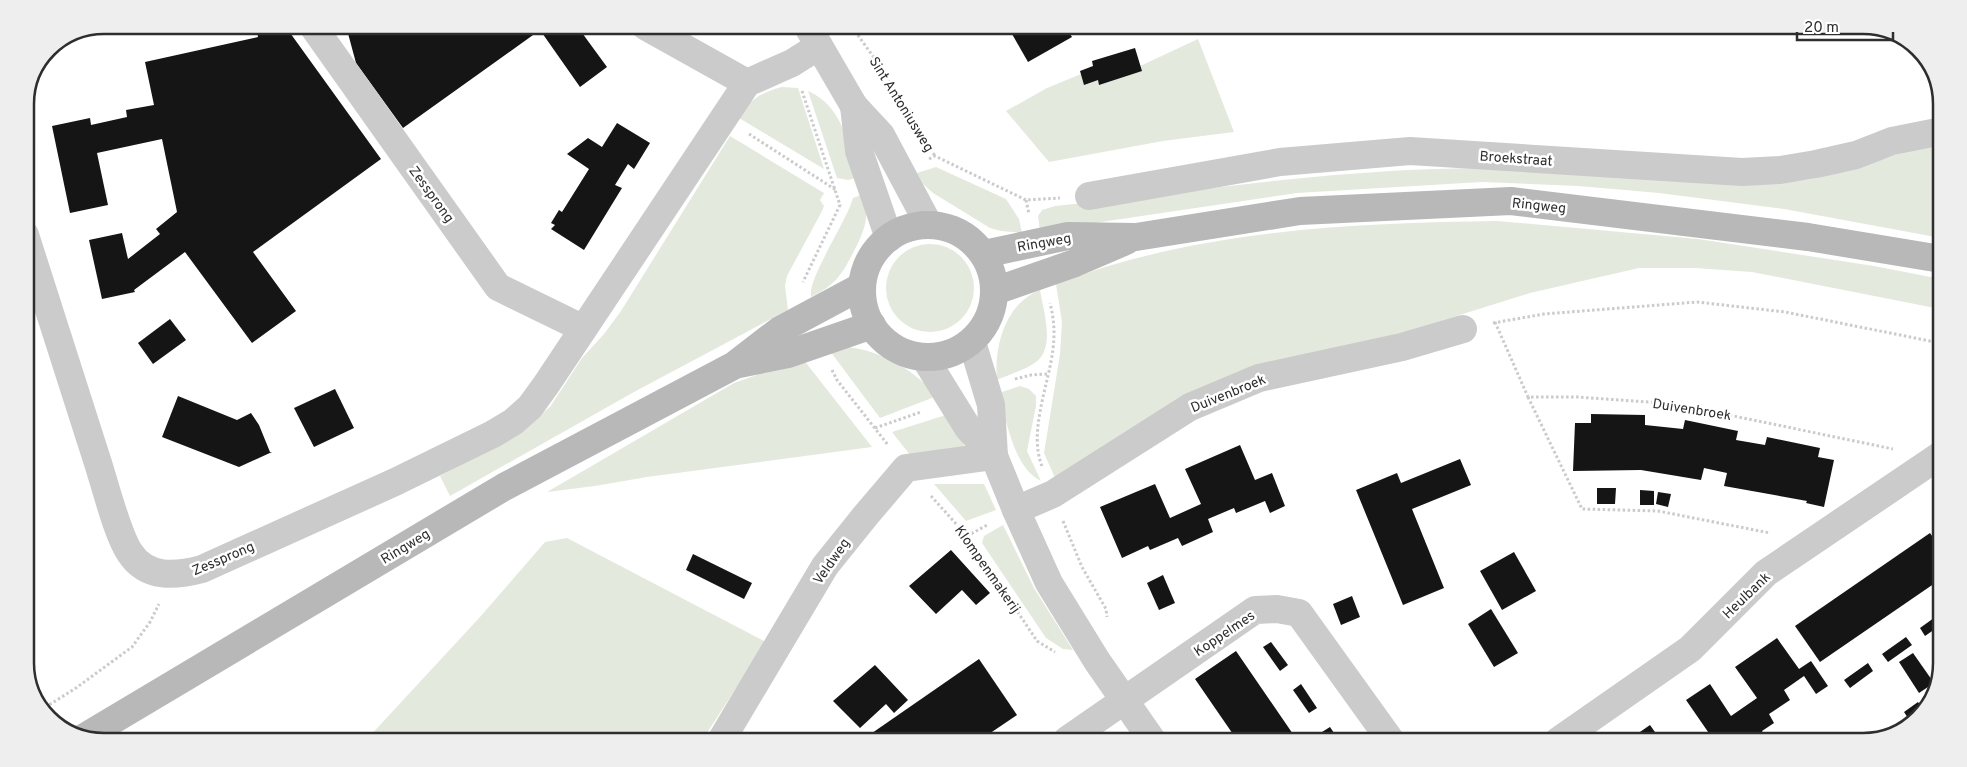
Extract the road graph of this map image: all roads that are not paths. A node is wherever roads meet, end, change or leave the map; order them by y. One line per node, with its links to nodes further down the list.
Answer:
1 (318, 34): 17 (street, Zessprong)
2 (660, 34): 4 (street)
3 (813, 36): 4 (street); 5 (street)
4 (747, 82): 17 (street, Zessprong)
5 (854, 106): 8 (street); 10 (street)
6 (1933, 133): 7 (street, Broekstraat)
7 (1089, 196)
8 (930, 225): 10 (main road); 11 (main road)
9 (1136, 237): 11 (main road, Ringweg); 12 (main road, Ringweg); 15 (main road, Ringweg)
10 (889, 238): 14 (main road)
11 (984, 254): 15 (main road)
12 (1933, 258)
13 (34, 263): 17 (street, Zessprong)
14 (862, 286): 16 (main road); 21 (main road, Ringweg)
15 (994, 291): 19 (main road)
16 (872, 325): 20 (main road); 21 (main road, Ringweg)
17 (582, 328)
18 (1462, 329): 24 (street, Duivenbroek)
19 (972, 342): 20 (main road); 22 (street)
20 (924, 358): 22 (street)
21 (733, 366): 26 (main road, Ringweg)
22 (994, 456): 24 (street); 27 (street, Veldweg)
23 (1933, 460): 31 (street, Heulbank)
24 (1016, 510): 25 (street)
25 (1125, 701): 28 (street, Koppelmes); 29 (street); 30 (street, Koppelmes)
26 (93, 732)
27 (726, 733)
28 (1077, 733)
29 (1147, 733)
30 (1385, 733)
31 (1569, 733)

